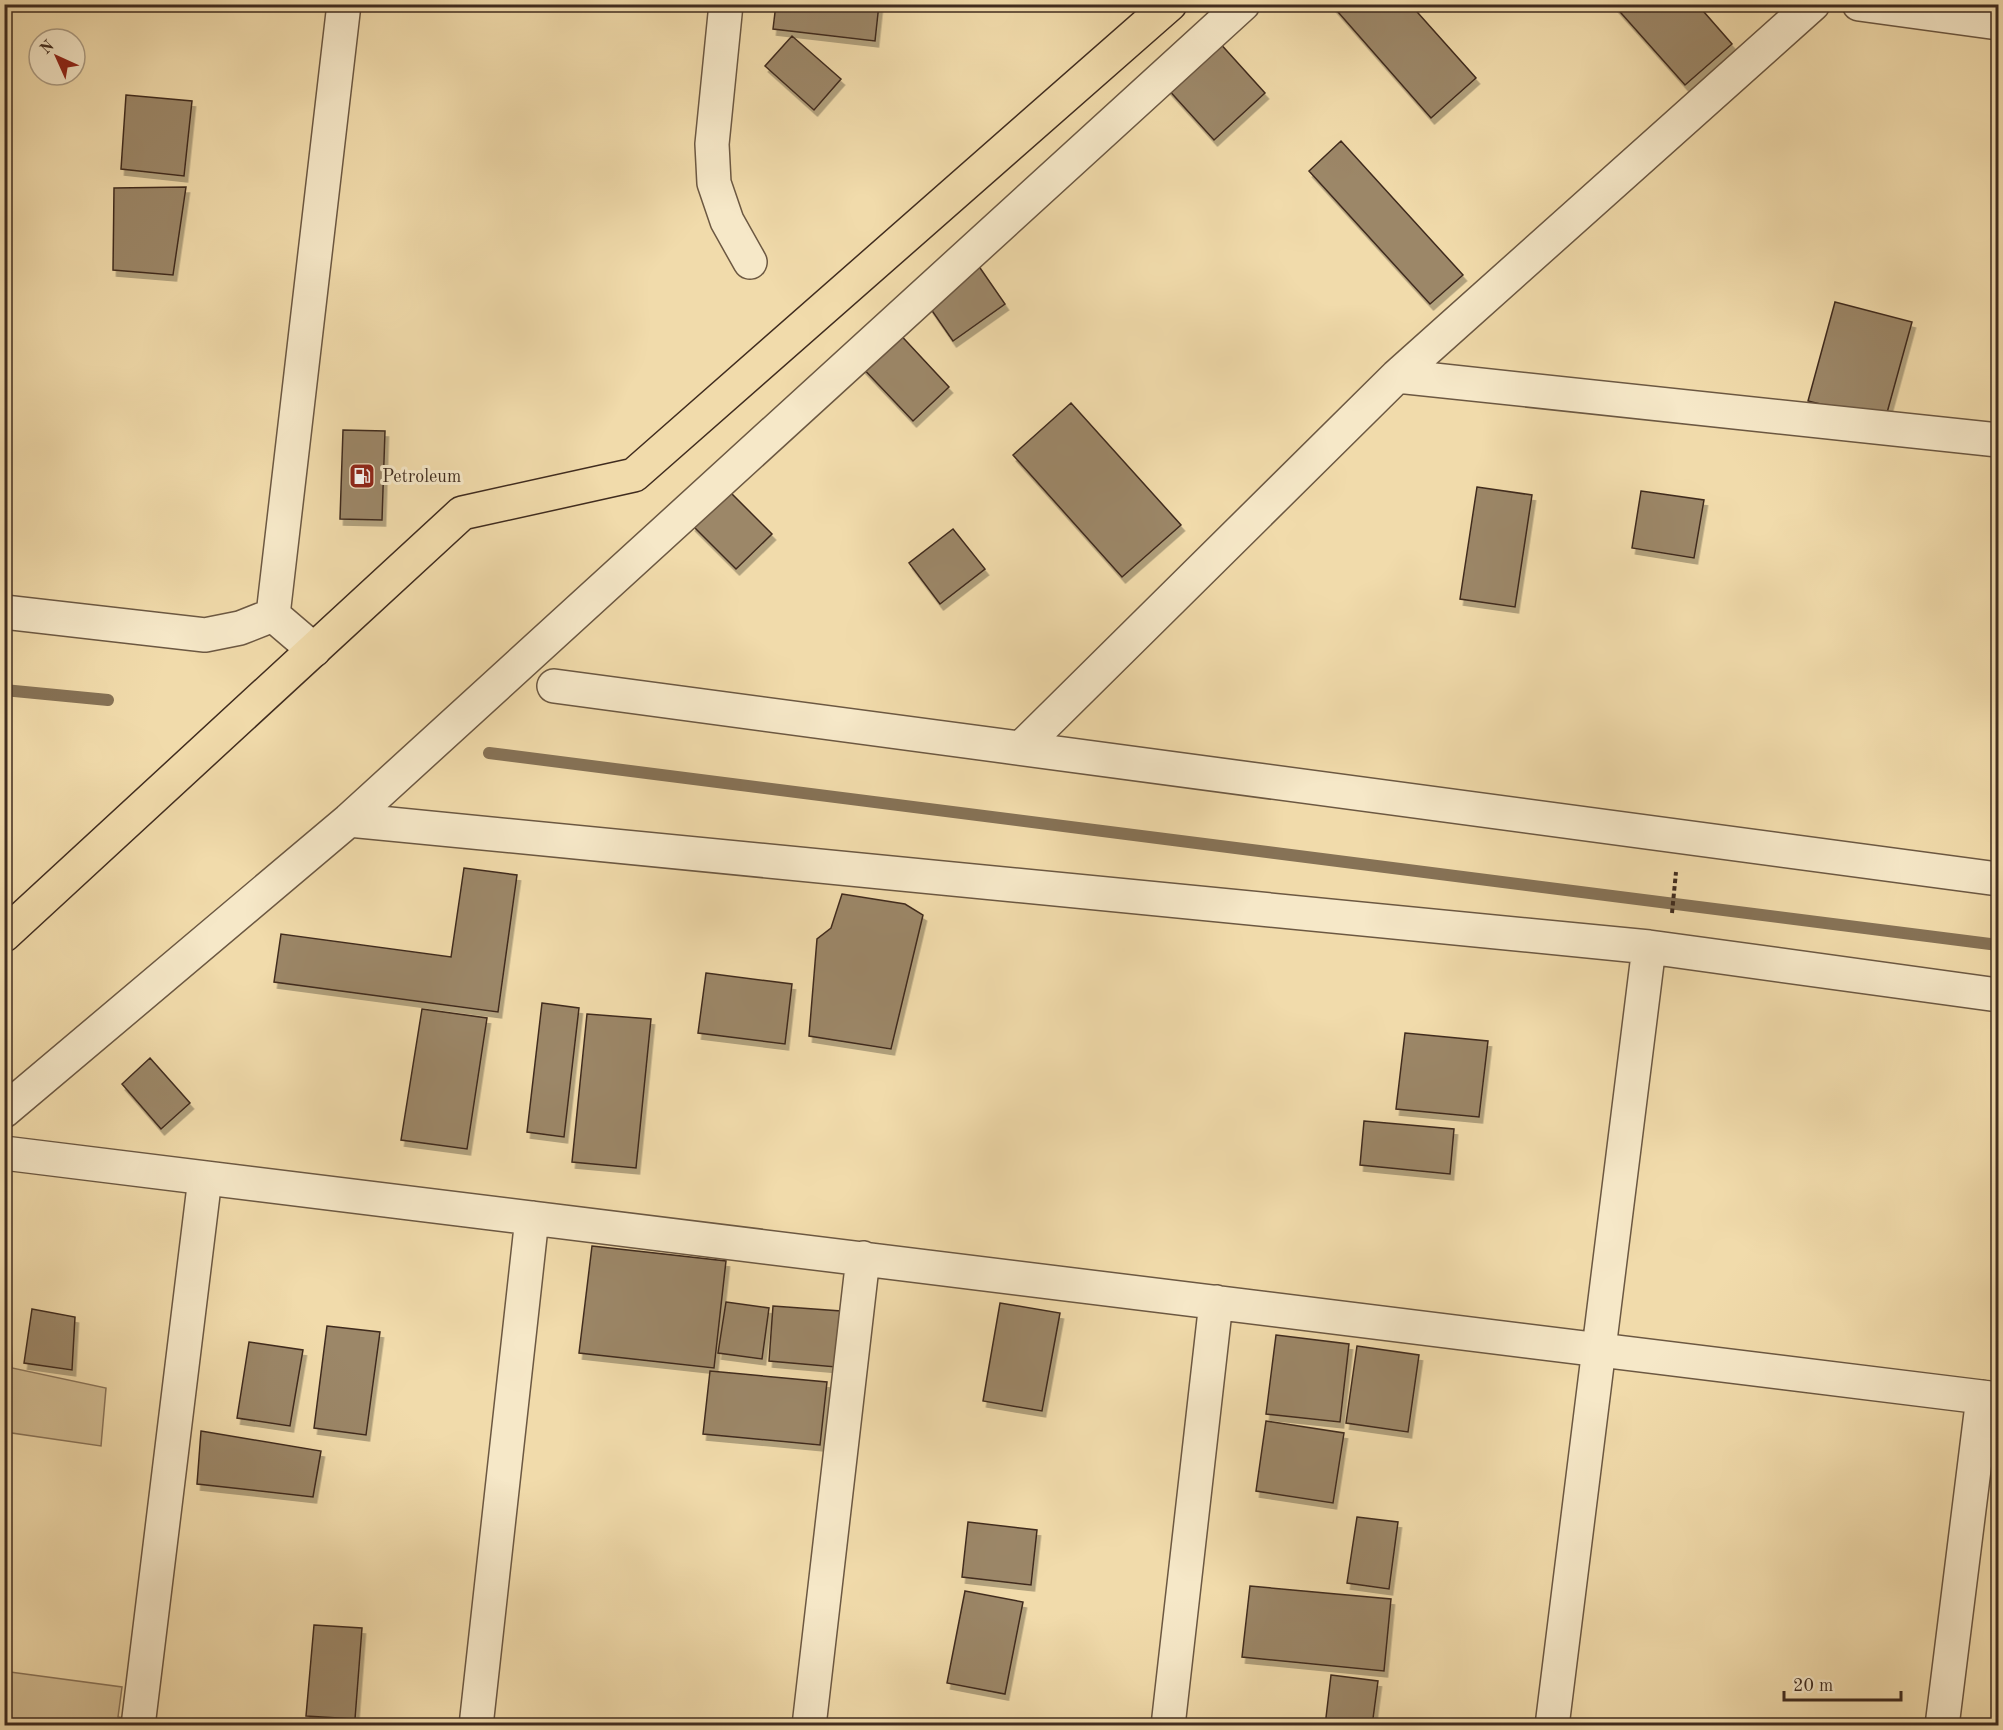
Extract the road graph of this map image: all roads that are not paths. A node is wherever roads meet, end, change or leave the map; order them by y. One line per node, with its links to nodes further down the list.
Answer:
1 (344, 4): 12 (street)
2 (726, 4): 8 (street)
3 (1170, 4): 13 (highway)
4 (1243, 4): 16 (street)
5 (1813, 4): 9 (street)
6 (1859, 4): 7 (street)
7 (1998, 23)
8 (750, 262)
9 (1397, 376): 10 (street); 15 (street)
10 (1998, 440)
11 (4, 612): 12 (street)
12 (273, 615): 13 (street)
13 (314, 650): 18 (highway)
14 (554, 686): 15 (street)
15 (1021, 748): 17 (street)
16 (350, 820): 19 (street); 21 (street)
17 (1998, 879)
18 (4, 935)
19 (1649, 947): 20 (street); 27 (street)
20 (1998, 995)
21 (4, 1112)
22 (4, 1153): 23 (street)
23 (205, 1178): 24 (street); 29 (street)
24 (532, 1218): 25 (street); 30 (street)
25 (864, 1258): 26 (street); 31 (street)
26 (1216, 1302): 27 (street); 32 (street)
27 (1599, 1348): 28 (street); 33 (street)
28 (1990, 1398): 34 (street)
29 (138, 1725)
30 (476, 1725)
31 (809, 1725)
32 (1168, 1725)
33 (1552, 1725)
34 (1942, 1725)

